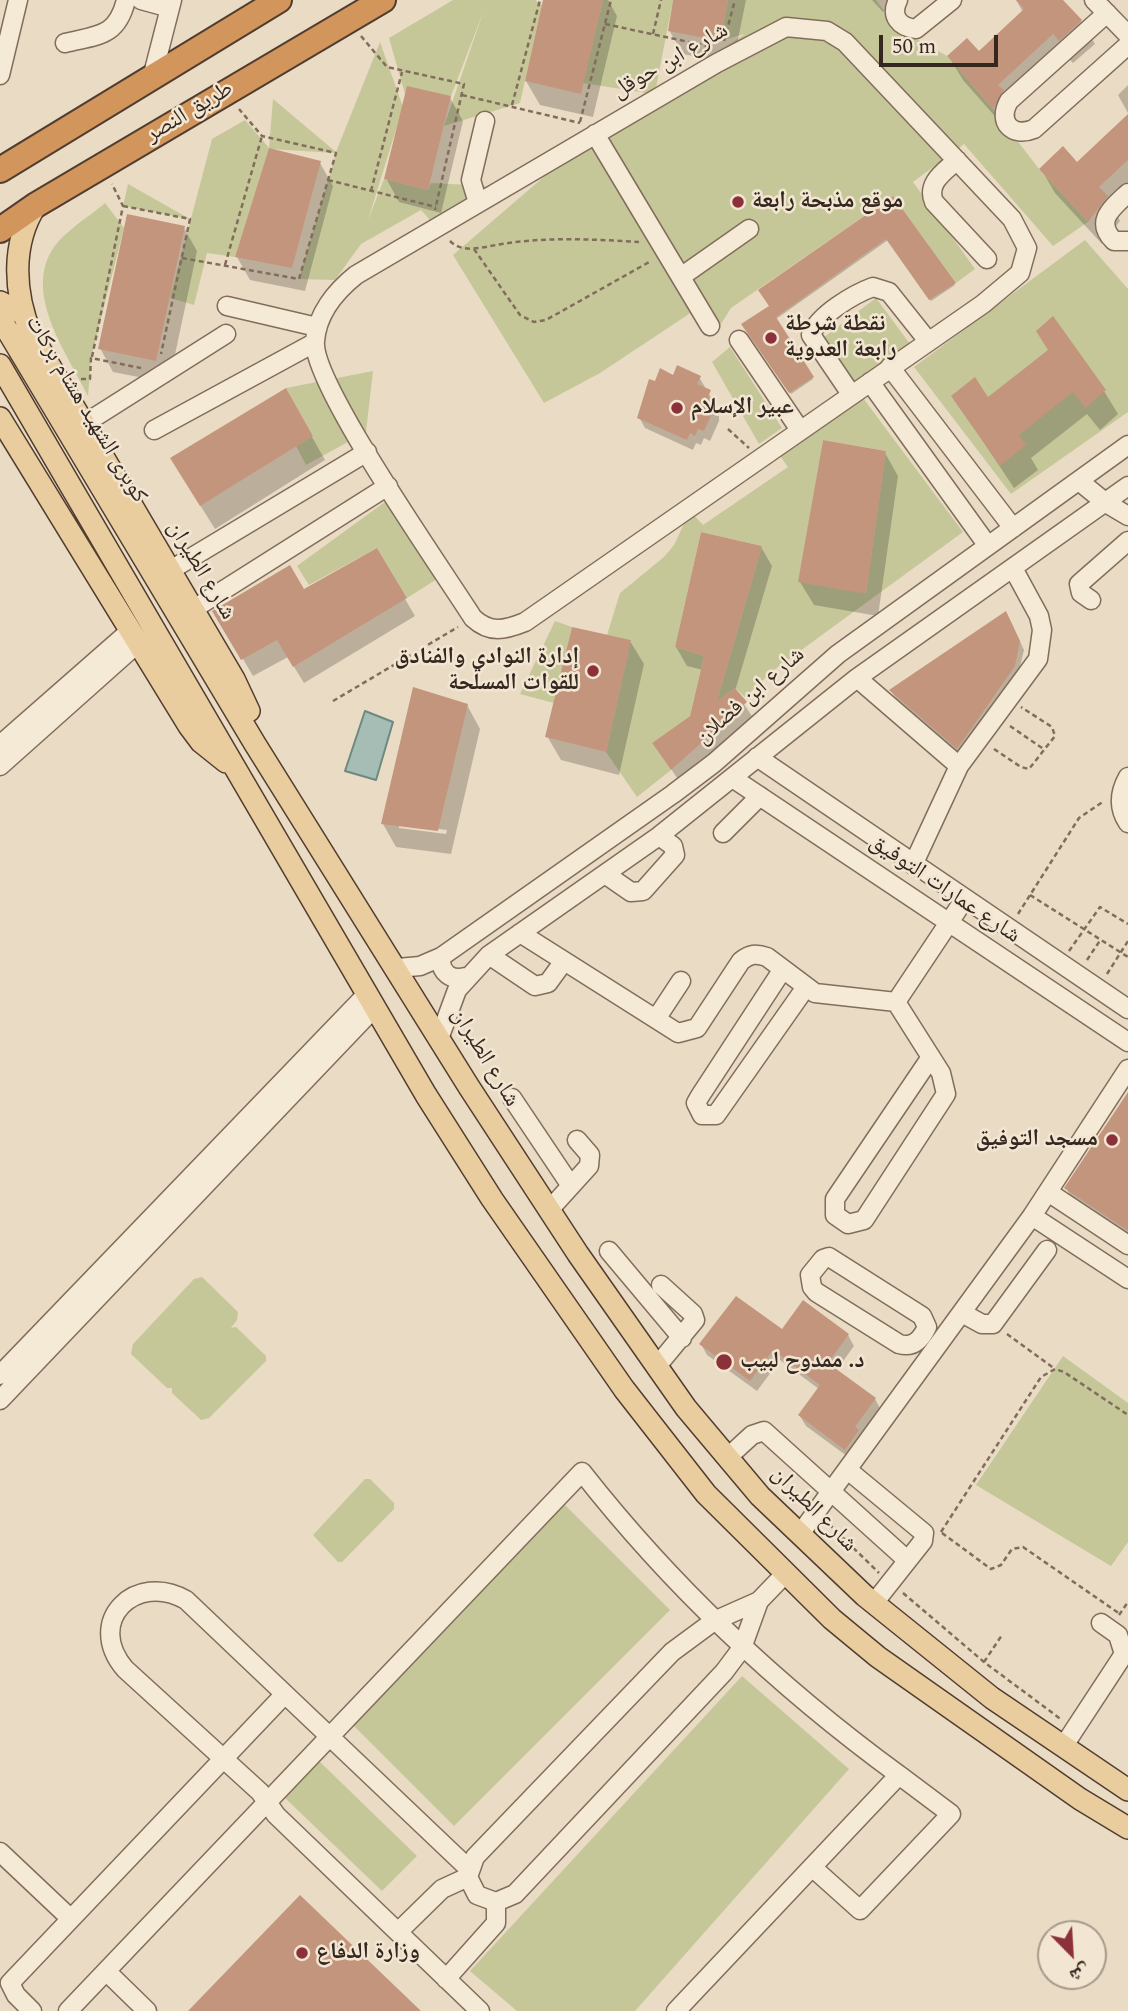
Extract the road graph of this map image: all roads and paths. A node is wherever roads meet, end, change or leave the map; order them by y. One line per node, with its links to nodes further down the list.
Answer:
1 (18, 0): 22 (street)
2 (126, 0): 19 (street)
3 (141, 0): 13 (street)
4 (279, 0): 23 (highway)
5 (383, 0): 15 (highway, طريق النصر)
6 (540, 0): 26 (path)
7 (611, 0): 16 (path)
8 (661, 0): 17 (path)
9 (735, 0): 17 (path)
10 (898, 0): 11 (street)
11 (953, 0)
12 (1094, 0): 14 (street)
13 (171, 4): 23 (street)
14 (1107, 13): 18 (street); 20 (street)
15 (348, 20): 21 (path); 24 (highway, طريق النصر)
16 (605, 24): 17 (path); 28 (path)
17 (653, 34)
18 (1128, 36)
19 (65, 43)
20 (1128, 45)
21 (402, 72): 25 (path); 36 (path)
22 (0, 75)
23 (152, 78): 33 (highway)
24 (228, 92): 30 (path); 34 (highway, طريق النصر)
25 (461, 95): 26 (path); 41 (path)
26 (511, 107): 28 (path)
27 (485, 121): 38 (street)
28 (580, 123): 31 (path)
29 (595, 134): 31 (street, شارع ابن حوقل); 32 (street, شارع ابن حوقل); 46 (street)
30 (261, 136): 35 (path); 50 (path)
31 (574, 145): 38 (street, شارع ابن حوقل)
32 (957, 160): 49 (street); 60 (street, شارع ابن حوقل)
33 (4, 165)
34 (103, 165): 39 (highway, طريق النصر); 40 (path)
35 (328, 180): 36 (path); 50 (path)
36 (371, 191): 41 (path)
37 (1128, 193): 45 (street)
38 (478, 203): 44 (street, شارع ابن حوقل)
39 (36, 205): 43 (highway, طريق النصر); 54 (main road, شارع الطيران)
40 (123, 206): 48 (path); 61 (path)
41 (436, 207): 44 (path)
42 (749, 229): 51 (street)
43 (0, 230)
44 (435, 230): 47 (path); 58 (street, شارع ابن حوقل)
45 (1128, 241)
46 (664, 248): 47 (path); 47 (path); 51 (street)
47 (474, 249)
48 (182, 258): 50 (path); 62 (path)
49 (987, 259)
50 (225, 265)
51 (682, 276): 56 (street)
52 (0, 302): 54 (main road)
53 (227, 306): 58 (street)
54 (22, 313): 66 (main road, شارع الطيران)
55 (0, 318): 96 (main road, كوبرى الشهيد هشام بركات)
56 (710, 326)
57 (226, 334): 70 (street)
58 (316, 335): 72 (street); 75 (street)
59 (740, 340): 73 (street)
60 (928, 341): 64 (street, شارع ابن حوقل); 68 (street)
61 (92, 358): 65 (path); 66 (path)
62 (160, 359)
63 (0, 365): 102 (main road)
64 (890, 367): 67 (street, شارع ابن حوقل); 82 (street)
65 (144, 369)
66 (58, 381): 70 (main road, شارع الطيران)
67 (870, 382): 68 (street, شارع ابن حوقل); 84 (street)
68 (851, 394): 73 (street, شارع ابن حوقل)
69 (0, 418): 90 (main road)
70 (84, 424): 86 (main road, شارع الطيران)
71 (729, 429): 76 (path)
72 (154, 430)
73 (800, 430): 76 (street, شارع ابن حوقل)
74 (1128, 445): 77 (street, شارع ابن فضلان)
75 (367, 452): 78 (street); 86 (street)
76 (757, 459): 89 (street, شارع ابن حوقل)
77 (1079, 481): 80 (street); 82 (street, شارع ابن فضلان)
78 (388, 486): 88 (street); 89 (street)
79 (1128, 486): 80 (street)
80 (1106, 503): 81 (street); 85 (street)
81 (1128, 516)
82 (1013, 528): 84 (street, شارع ابن فضلان)
83 (1128, 541): 87 (street)
84 (988, 546): 123 (street, شارع ابن فضلان)
85 (1014, 570): 91 (street); 92 (street)
86 (169, 571): 88 (main road, شارع الطيران)
87 (1091, 600)
88 (192, 610): 96 (main road, شارع الطيران)
89 (473, 618): 93 (path)
90 (134, 637): 97 (street); 100 (street); 102 (main road)
91 (857, 677): 99 (street); 101 (street)
92 (1006, 698): 94 (street); 98 (path)
93 (332, 701)
94 (995, 715): 95 (street); 98 (path)
95 (979, 738): 98 (path); 101 (street)
96 (255, 744): 127 (main road, شارع الطيران)
97 (0, 745)
98 (1045, 750)
99 (757, 757): 104 (street); 110 (street, شارع عمارات التوفيق)
100 (0, 766)
101 (959, 766): 110 (street)
102 (234, 767): 134 (main road)
103 (1128, 778): 106 (street)
104 (734, 779): 105 (street, شارع عمارات التوفيق); 109 (street)
105 (760, 796): 108 (street); 114 (street, شارع عمارات التوفيق)
106 (1120, 796): 107 (street); 112 (path)
107 (1128, 823)
108 (723, 833)
109 (659, 836): 111 (street); 111 (street)
110 (913, 864): 113 (street, شارع عمارات التوفيق)
111 (605, 874): 118 (street)
112 (1030, 895): 116 (path); 117 (path)
113 (964, 900): 114 (street); 117 (street, شارع عمارات التوفيق)
114 (949, 923): 135 (street); 139 (street, شارع عمارات التوفيق)
115 (1128, 924): 116 (path)
116 (1083, 929): 119 (path); 126 (path)
117 (1009, 930): 126 (street, شارع عمارات التوفيق)
118 (520, 933): 122 (street); 125 (street)
119 (1101, 940): 121 (path); 129 (path)
120 (1128, 942): 121 (path)
121 (1121, 952): 124 (path); 133 (path)
122 (489, 955): 125 (street); 130 (street)
123 (441, 957): 127 (street, شارع ابن فضلان); 130 (street)
124 (1128, 957)
125 (564, 961): 137 (street)
126 (1060, 964): 129 (street, شارع عمارات التوفيق)
127 (398, 968): 138 (main road, شارع الطيران)
128 (783, 969): 132 (street); 132 (street); 137 (street)
129 (1078, 975): 133 (street, شارع عمارات التوفيق)
130 (466, 977): 138 (street)
131 (681, 981): 137 (street)
132 (806, 987): 135 (street)
133 (1097, 988): 136 (street, شارع عمارات التوفيق)
134 (370, 1002): 155 (street); 172 (main road)
135 (896, 1002): 140 (street)
136 (1128, 1009)
137 (656, 1020)
138 (440, 1036): 146 (main road, شارع الطيران)
139 (1128, 1042)
140 (930, 1057): 140 (street)
141 (1128, 1069): 145 (street)
142 (512, 1098): 144 (street)
143 (577, 1140): 144 (street)
144 (570, 1186): 146 (street)
145 (1048, 1192): 147 (street); 148 (street)
146 (550, 1209): 159 (main road, شارع الطيران)
147 (1032, 1216): 151 (street); 153 (street)
148 (1128, 1245)
149 (1047, 1250): 154 (street)
150 (609, 1251): 157 (street)
151 (1128, 1279)
152 (661, 1285): 157 (street)
153 (962, 1313): 154 (street); 158 (street)
154 (993, 1324): 160 (path)
155 (60, 1325): 161 (street); 162 (street)
156 (927, 1328): 156 (street); 158 (street)
157 (682, 1338): 159 (street)
158 (944, 1339): 165 (street)
159 (657, 1366): 164 (main road, شارع الطيران)
160 (1055, 1369): 163 (path); 168 (path)
161 (0, 1375)
162 (0, 1400)
163 (1128, 1415)
164 (727, 1458): 166 (street); 169 (main road, شارع الطيران)
165 (849, 1471): 166 (street); 171 (street)
166 (833, 1493): 167 (street); 171 (street)
167 (817, 1513): 169 (street); 173 (path)
168 (941, 1532): 170 (path); 176 (path)
169 (800, 1534): 175 (main road, شارع الطيران)
170 (935, 1540)
171 (907, 1560): 173 (street)
172 (785, 1574): 174 (street); 189 (main road)
173 (890, 1583): 175 (street); 181 (path)
174 (759, 1601): 177 (street); 180 (street)
175 (874, 1603): 184 (main road, شارع الطيران)
176 (1120, 1614)
177 (715, 1621): 180 (street); 183 (street); 192 (street)
178 (1101, 1623): 184 (street)
179 (1002, 1635): 181 (path)
180 (743, 1648): 186 (street); 193 (street)
181 (984, 1662): 184 (path)
182 (285, 1694): 183 (street); 185 (street); 185 (street)
183 (330, 1737): 188 (street); 192 (street)
184 (1069, 1739): 187 (main road, شارع الطيران)
185 (224, 1758): 188 (street); 194 (street)
186 (899, 1775): 191 (street); 191 (street)
187 (1128, 1790)
188 (267, 1803): 195 (street); 196 (street)
189 (1128, 1828)
190 (0, 1852): 194 (street)
191 (812, 1867): 202 (street)
192 (468, 1873): 193 (street); 195 (street)
193 (496, 1902): 197 (street)
194 (72, 1919): 198 (street)
195 (398, 1932): 197 (street)
196 (106, 1971): 199 (street); 200 (street)
197 (446, 1979): 201 (street)
198 (32, 2011)
199 (68, 2011)
200 (148, 2011)
201 (480, 2011)
202 (676, 2011)

